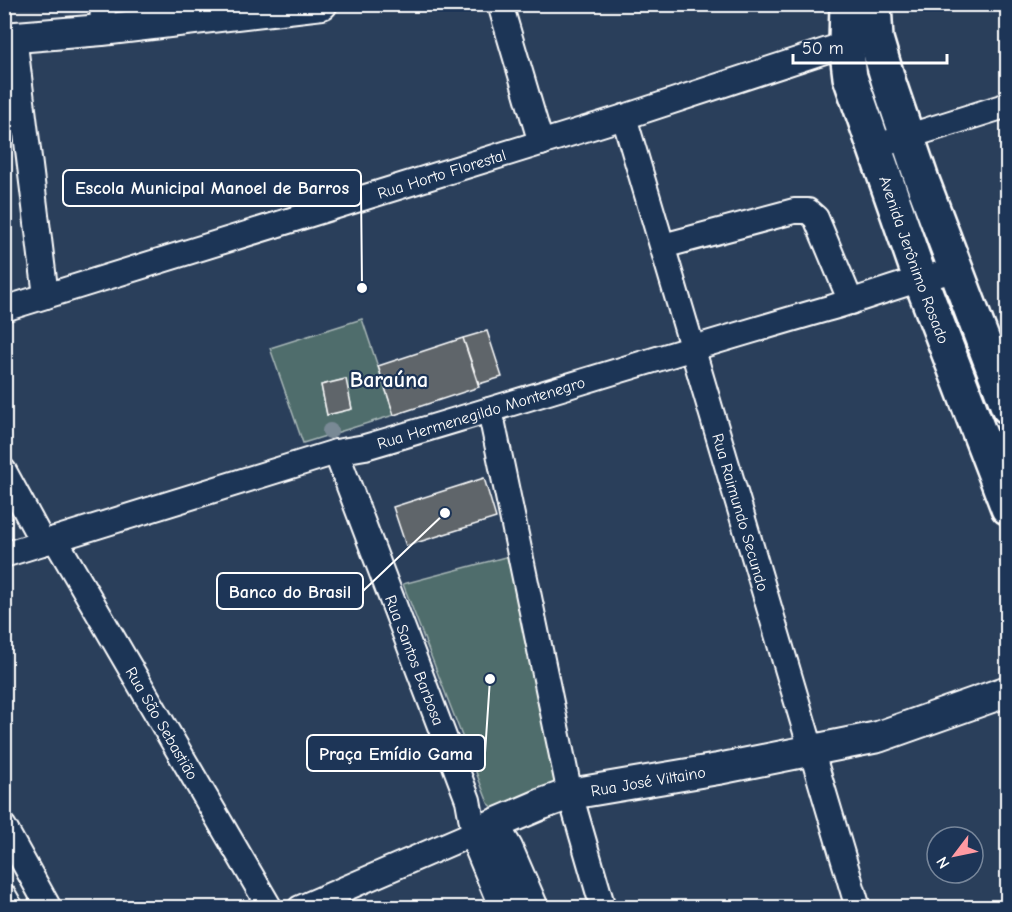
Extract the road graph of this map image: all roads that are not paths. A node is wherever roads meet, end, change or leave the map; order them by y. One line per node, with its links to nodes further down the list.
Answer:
1 (322, 4): 5 (street)
2 (500, 4): 11 (street)
3 (847, 4): 7 (main road, Avenida Jerônimo Rosado)
4 (874, 4): 7 (main road, Avenida Jerônimo Rosado)
5 (103, 17): 6 (street)
6 (9, 37): 16 (street)
7 (861, 41): 9 (street, Rua Horto Florestal); 10 (main road, Avenida Jerônimo Rosado); 12 (main road, Avenida Jerônimo Rosado)
8 (1008, 105): 10 (street)
9 (624, 117): 11 (street, Rua Horto Florestal); 13 (street, Rua Raimundo Secundo)
10 (907, 136): 12 (street); 14 (main road, Avenida Jerônimo Rosado)
11 (541, 143): 16 (street, Rua Horto Florestal)
12 (874, 147): 15 (main road, Avenida Jerônimo Rosado)
13 (663, 246): 17 (street); 19 (street, Rua Raimundo Secundo)
14 (957, 270): 15 (street, Rua Hermenegildo Montenegro); 20 (main road, Avenida Jerônimo Rosado)
15 (920, 278): 17 (street, Rua Hermenegildo Montenegro); 24 (main road, Avenida Jerônimo Rosado)
16 (46, 296): 18 (street, Rua Horto Florestal)
17 (851, 302): 19 (street, Rua Hermenegildo Montenegro)
18 (4, 309)
19 (693, 347): 21 (street, Rua Hermenegildo Montenegro); 28 (street, Rua Raimundo Secundo)
20 (1008, 407)
21 (490, 410): 22 (street, Rua Hermenegildo Montenegro); 29 (street)
22 (336, 452): 25 (street, Rua Hermenegildo Montenegro); 31 (street, Rua Santos Barbosa)
23 (4, 471): 25 (street, Rua São Sebastião)
24 (1008, 508)
25 (49, 541): 26 (street, Rua Hermenegildo Montenegro); 35 (street, Rua São Sebastião)
26 (5, 554)
27 (1008, 691): 28 (street, Rua José Viltaino)
28 (812, 751): 29 (street, Rua José Viltaino); 40 (street, Rua Raimundo Secundo)
29 (570, 794): 31 (street, Rua José Viltaino); 39 (street)
30 (4, 827): 34 (street)
31 (484, 829): 36 (street, Rua José Viltaino); 37 (street, Rua Santos Barbosa); 38 (street, Rua Santos Barbosa)
32 (4, 896): 33 (street)
33 (11, 908)
34 (49, 908)
35 (270, 908)
36 (300, 908)
37 (505, 908)
38 (533, 908)
39 (603, 908)
40 (858, 908)

